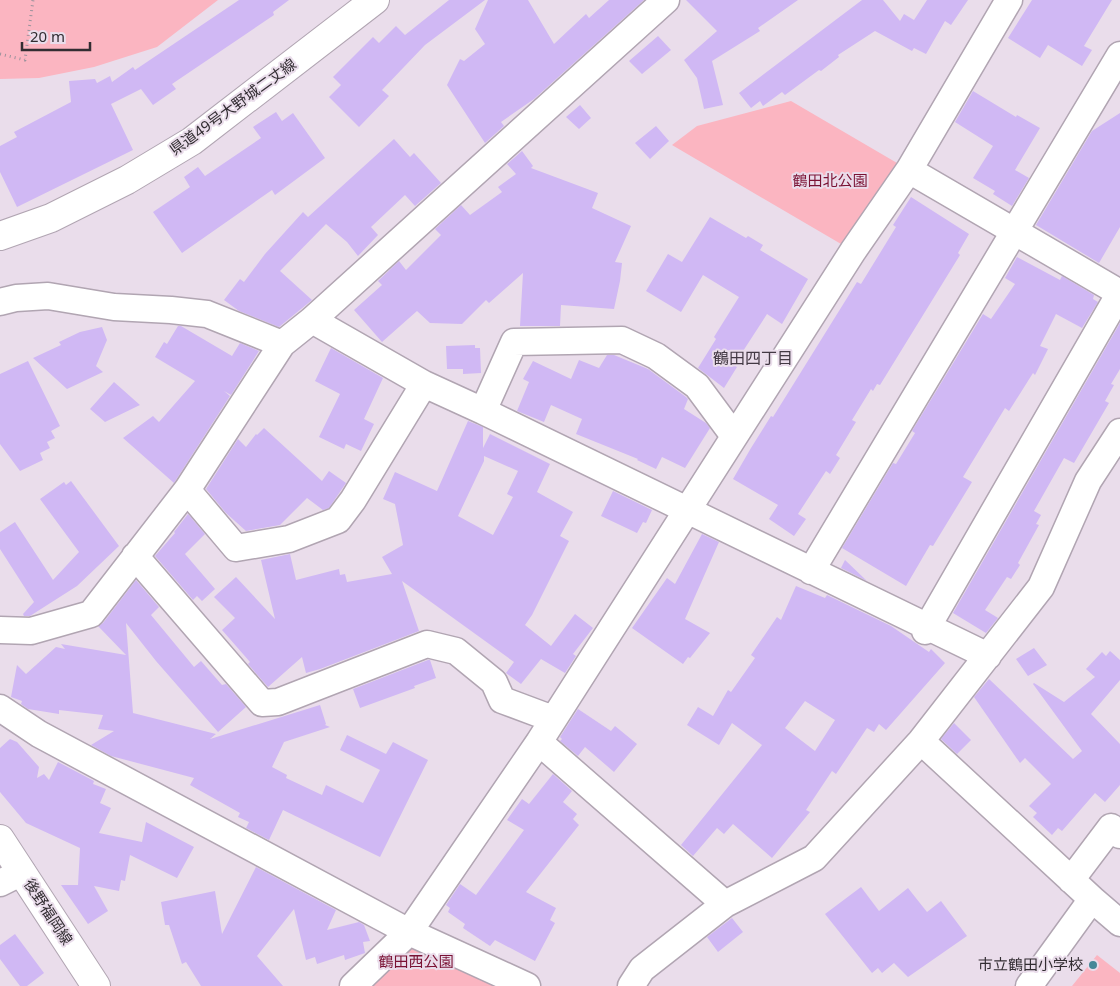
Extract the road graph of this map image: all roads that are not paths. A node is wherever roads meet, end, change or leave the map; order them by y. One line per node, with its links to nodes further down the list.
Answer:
1 (375, 0): 7 (main road, 県道49号大野城二丈線)
2 (666, 0): 10 (street)
3 (1009, 0): 5 (street)
4 (1120, 55): 6 (street)
5 (909, 170): 6 (street); 15 (street)
6 (1014, 231): 8 (street); 19 (street)
7 (0, 236)
8 (1120, 293): 20 (street)
9 (0, 302): 11 (street)
10 (312, 320): 11 (street); 12 (street)
11 (282, 344): 16 (street)
12 (424, 384): 13 (street); 16 (street)
13 (483, 411): 15 (street); 17 (street)
14 (1120, 432): 22 (street)
15 (734, 436): 17 (street)
16 (187, 490): 18 (street)
17 (688, 510): 19 (street); 24 (street)
18 (135, 556): 21 (street); 24 (street)
19 (810, 571): 20 (street)
20 (926, 629): 22 (street)
21 (0, 630)
22 (988, 656): 25 (street)
23 (0, 708): 34 (street)
24 (553, 720): 26 (street)
25 (921, 741): 30 (street); 32 (street)
26 (539, 742): 32 (street); 34 (street)
27 (1120, 835): 30 (street)
28 (0, 839): 29 (main road, 後野福岡線)
29 (11, 878): 35 (main road, 後野福岡線)
30 (1071, 880): 31 (street)
31 (1092, 899): 33 (street); 39 (street)
32 (725, 904): 38 (street)
33 (1120, 923)
34 (409, 932): 36 (street); 37 (street)
35 (96, 986)
36 (353, 986)
37 (527, 986)
38 (631, 986)
39 (1030, 986)

